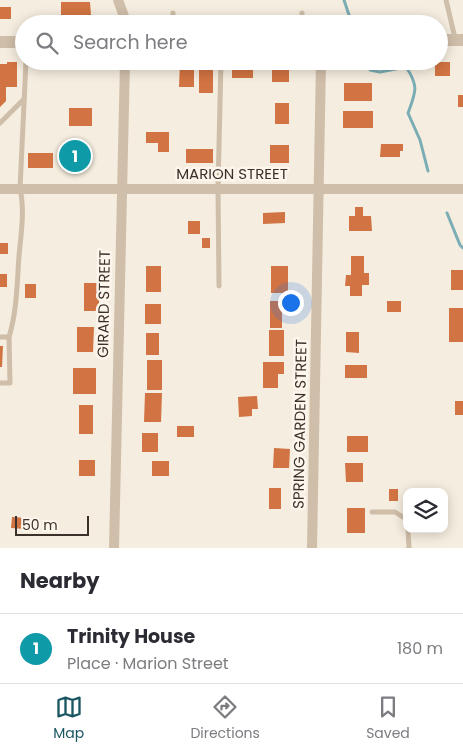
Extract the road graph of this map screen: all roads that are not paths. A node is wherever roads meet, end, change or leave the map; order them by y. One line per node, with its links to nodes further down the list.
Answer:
1 (118, 0): 3 (street)
2 (446, 0): 4 (lane)
3 (124, 15)
4 (459, 40)
5 (0, 42): 6 (street)
6 (15, 42)
7 (26, 70): 11 (lane)
8 (125, 70): 16 (street, GIRARD STREET)
9 (221, 70): 13 (lane)
10 (321, 70): 17 (street, SPRING GARDEN STREET)
11 (24, 99): 12 (lane); 15 (lane)
12 (0, 123)
13 (218, 188): 16 (street, MARION STREET); 17 (street, MARION STREET); 19 (lane)
14 (0, 189): 15 (street, MARION STREET)
15 (20, 189): 16 (street, MARION STREET); 21 (lane)
16 (122, 189): 26 (street, GIRARD STREET)
17 (319, 189): 18 (street, MARION STREET); 27 (street, SPRING GARDEN STREET)
18 (463, 189)
19 (219, 286)
20 (0, 337): 21 (lane)
21 (9, 337): 22 (lane)
22 (0, 383)
23 (372, 512): 24 (lane)
24 (403, 516)
25 (408, 533): 28 (lane)
26 (114, 548)
27 (312, 548)
28 (409, 548)

